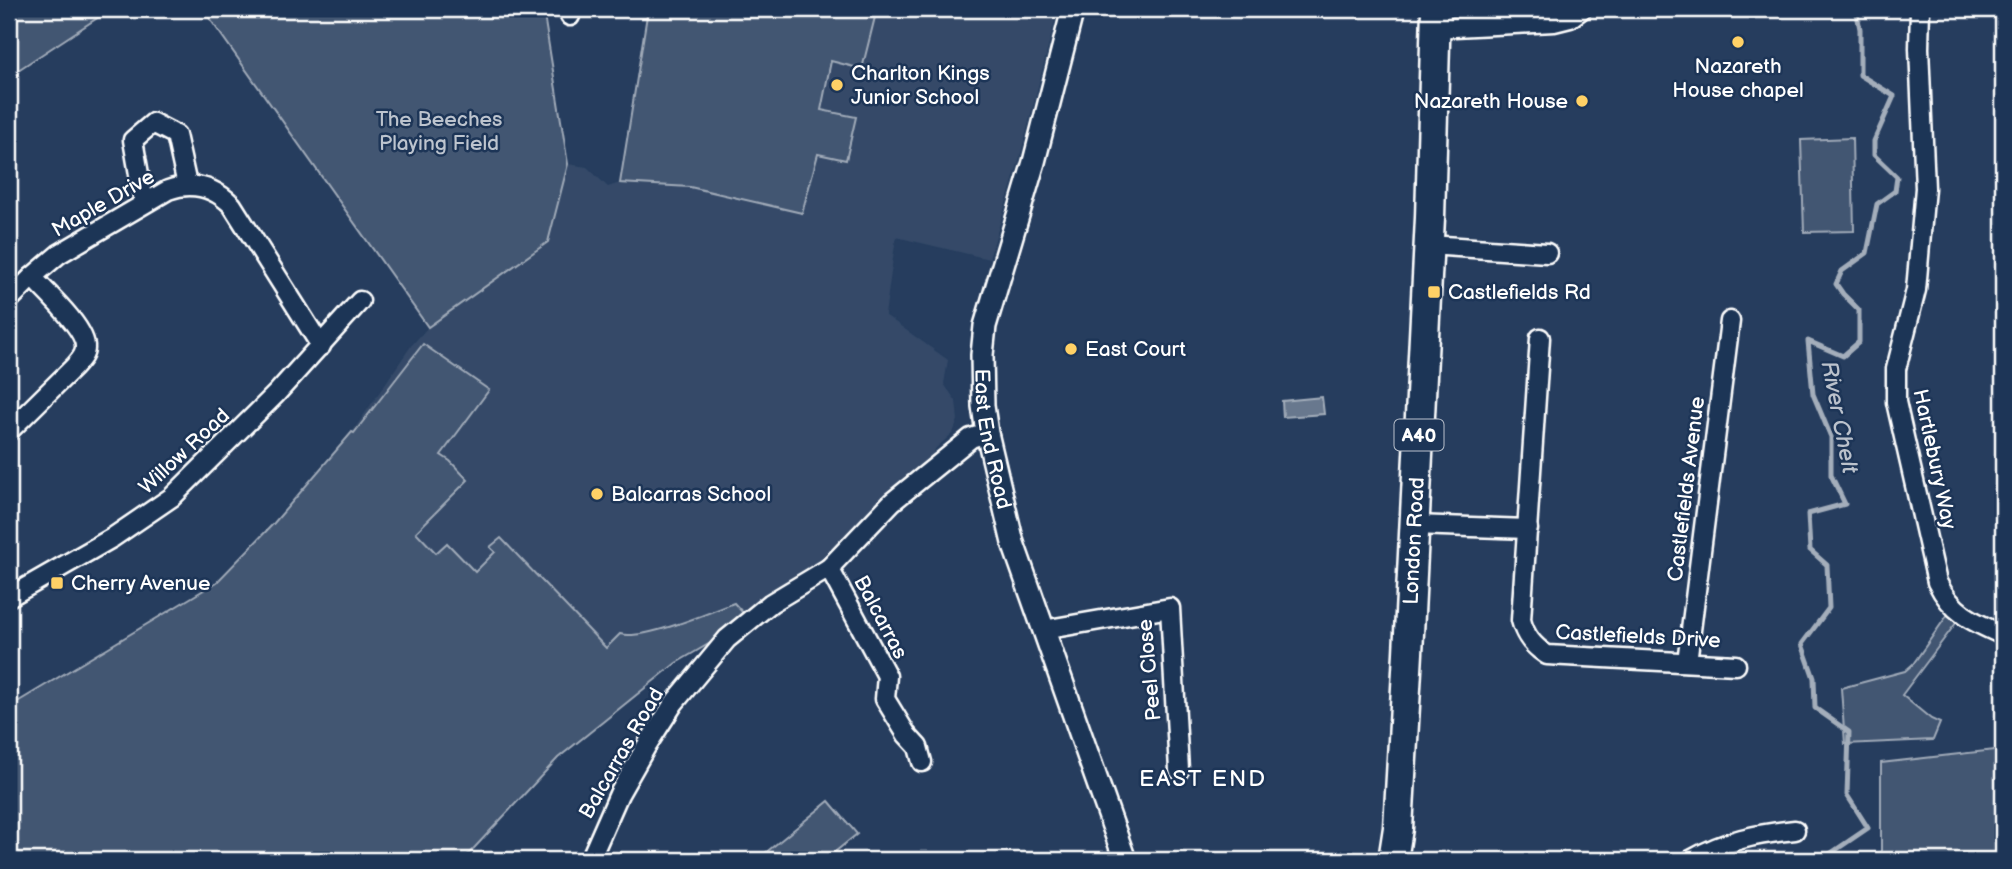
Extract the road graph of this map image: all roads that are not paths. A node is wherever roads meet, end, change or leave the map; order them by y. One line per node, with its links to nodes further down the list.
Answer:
1 (1073, 9): 16 (street, East End Road)
2 (1582, 9): 4 (street)
3 (1920, 9): 22 (street, Hartlebury Way)
4 (1436, 18): 7 (highway, London Road / A40)
5 (187, 185): 6 (street, Maple Drive); 6 (street); 14 (street, Maple Drive)
6 (144, 203): 9 (street, Maple Drive)
7 (1429, 245): 8 (street); 17 (highway, London Road / A40)
8 (1547, 253)
9 (32, 278): 10 (street, Maple Drive); 15 (street)
10 (9, 300)
11 (360, 301): 14 (street, Willow Road)
12 (1730, 321): 23 (street, Castlefields Avenue)
13 (1540, 338): 18 (street)
14 (320, 346): 20 (street, Willow Road)
15 (9, 431)
16 (987, 433): 19 (street, Balcarras Road); 21 (street, East End Road)
17 (1415, 525): 18 (street); 30 (highway, London Road / A40)
18 (1528, 529): 23 (street, Castlefields Drive)
19 (829, 568): 25 (street, Balcarras); 28 (street, Balcarras Road)
20 (9, 597)
21 (1043, 630): 26 (street, Peel Close); 29 (street, East End Road)
22 (2003, 635)
23 (1687, 662): 24 (street, Castlefields Drive)
24 (1736, 665)
25 (922, 762)
26 (1179, 770)
27 (1795, 830): 31 (street)
28 (590, 860)
29 (1125, 860)
30 (1392, 860)
31 (1691, 860)

